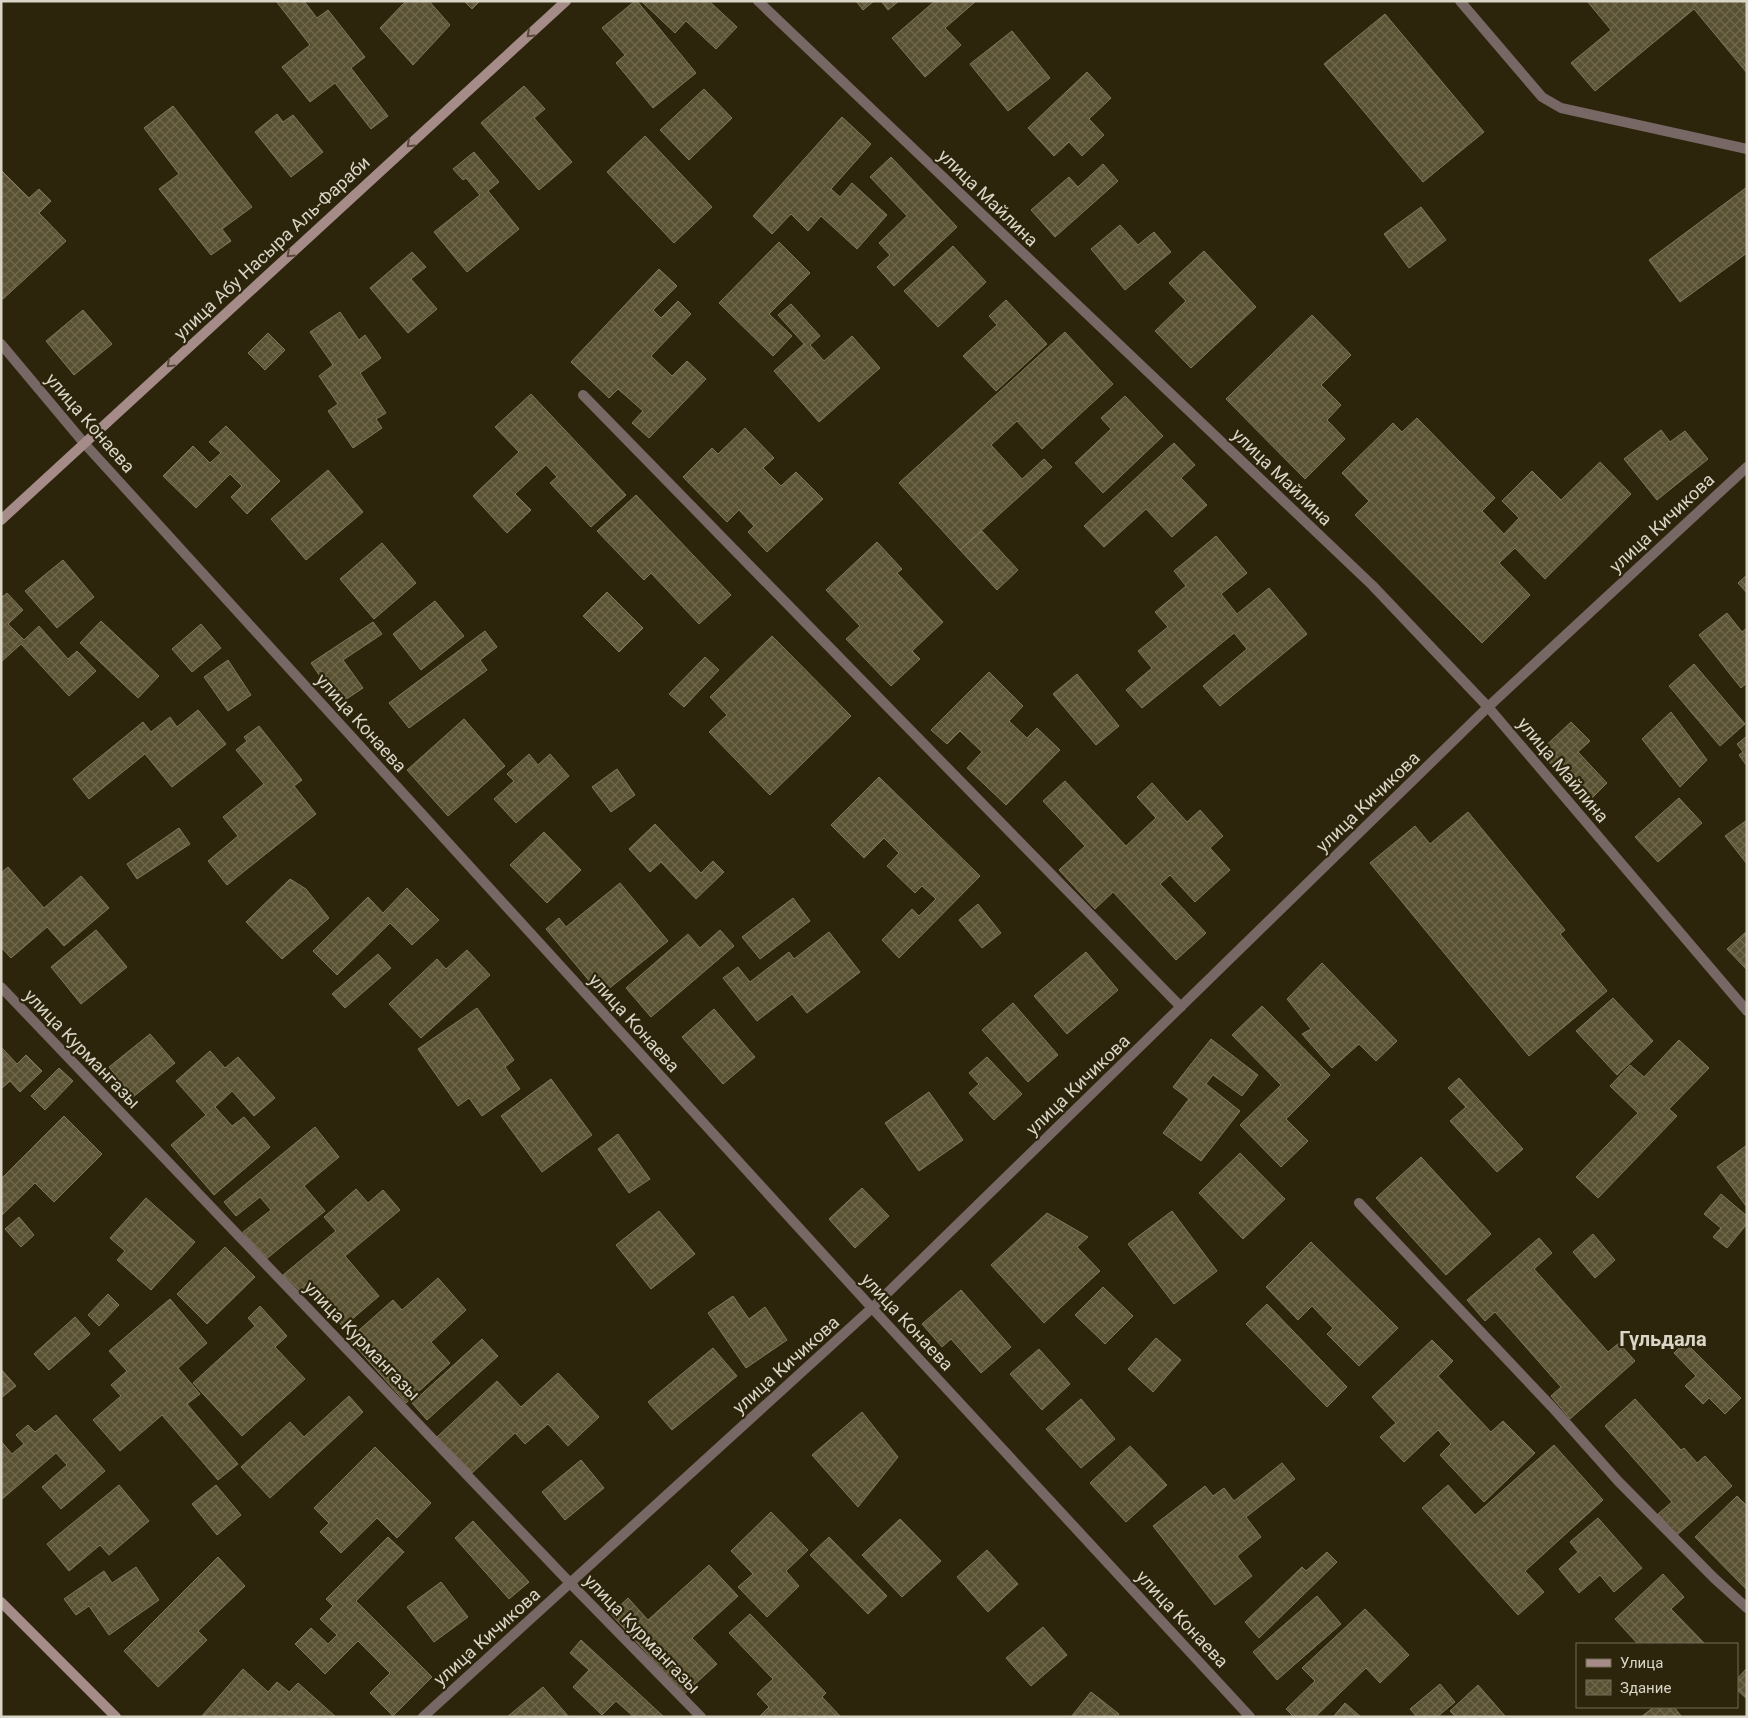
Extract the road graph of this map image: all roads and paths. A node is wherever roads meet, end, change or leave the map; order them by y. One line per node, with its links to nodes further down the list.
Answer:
1 (566, 1): 7 (street, улица Абу Насыра Аль-Фараби, one-way to 7)
2 (758, 1): 10 (street, улица Майлина)
3 (1460, 1): 4 (street)
4 (1747, 148)
5 (1, 344): 7 (street, улица Конаева)
6 (583, 395): 12 (street)
7 (84, 443): 9 (street, улица Абу Насыра Аль-Фараби); 15 (street, улица Конаева)
8 (1747, 467): 10 (street, улица Кичикова)
9 (1, 520)
10 (1488, 707): 12 (street, улица Кичикова); 13 (street, улица Майлина)
11 (1, 987): 16 (street, улица Курмангазы)
12 (1181, 1007): 15 (street, улица Кичикова)
13 (1747, 1011)
14 (1359, 1203): 18 (street)
15 (872, 1308): 16 (street, улица Кичикова); 22 (street, улица Конаева)
16 (571, 1584): 20 (street, улица Кичикова); 21 (street, улица Курмангазы)
17 (1, 1602): 19 (street)
18 (1747, 1608)
19 (116, 1717)
20 (423, 1717)
21 (701, 1717)
22 (1250, 1717)

